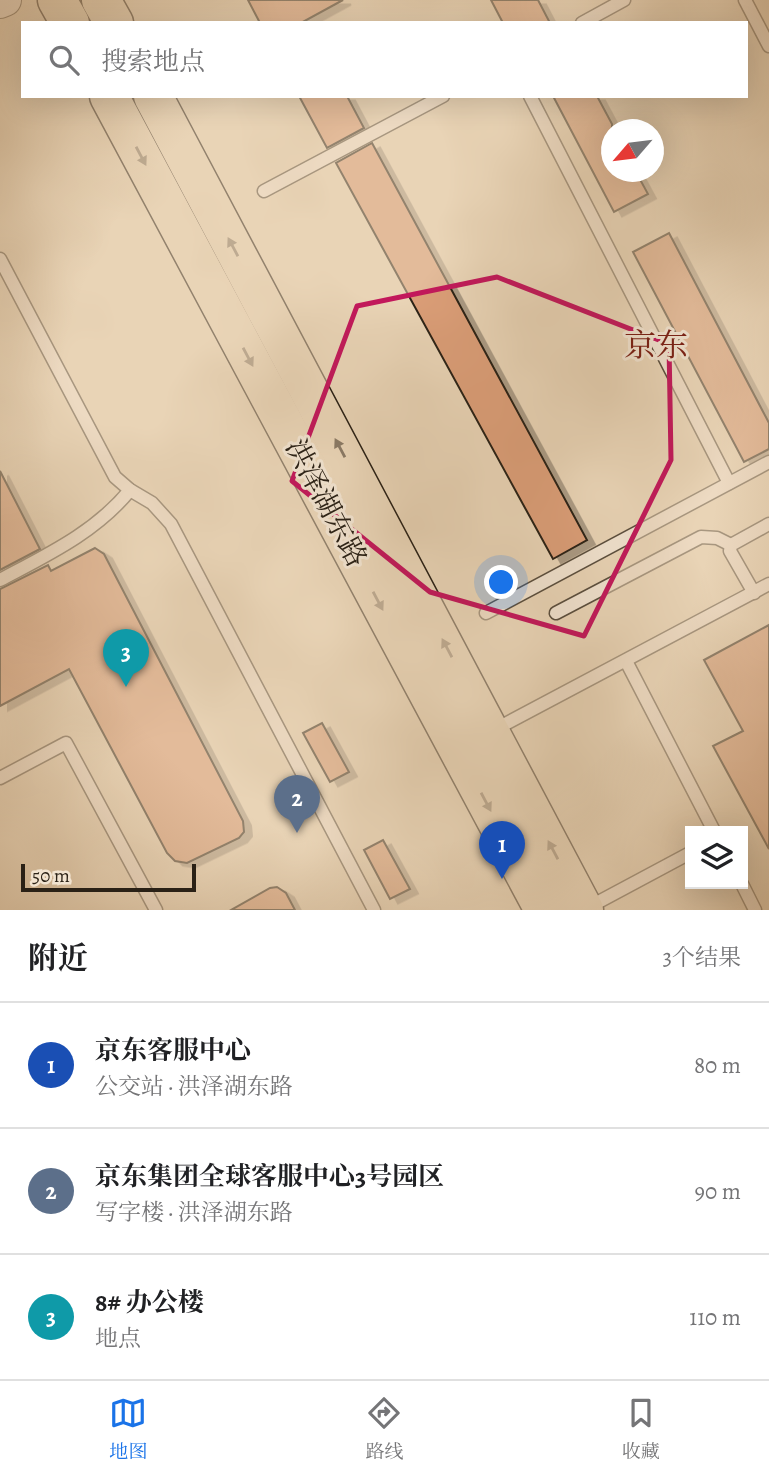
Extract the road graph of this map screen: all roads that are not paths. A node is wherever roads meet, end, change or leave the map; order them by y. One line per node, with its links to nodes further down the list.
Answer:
1 (57, 0): 5 (main road)
2 (102, 0): 6 (main road)
3 (624, 0): 7 (lane)
4 (745, 0): 8 (lane)
5 (69, 21)
6 (113, 21)
7 (586, 21)
8 (769, 46)
9 (110, 98): 33 (main road, 洪泽湖东路, one-way to 33)
10 (154, 98): 26 (main road, 洪泽湖东路, one-way to 10)
11 (439, 98): 13 (lane)
12 (531, 98): 16 (lane)
13 (264, 191)
14 (0, 259): 17 (lane)
15 (769, 462): 16 (lane)
16 (730, 483): 23 (lane)
17 (130, 491): 20 (lane); 32 (lane)
18 (769, 524): 19 (lane)
19 (731, 545): 22 (lane); 24 (lane)
20 (0, 580)
21 (769, 584): 22 (lane)
22 (754, 593): 25 (lane)
23 (486, 613)
24 (556, 613)
25 (626, 661): 26 (lane); 28 (lane)
26 (491, 732): 34 (main road, 洪泽湖东路, one-way to 26)
27 (0, 778): 31 (lane)
28 (711, 826)
29 (685, 856): 34 (lane)
30 (744, 889): 35 (lane)
31 (156, 910)
32 (373, 910)
33 (544, 910)
34 (584, 910)
35 (755, 910)

